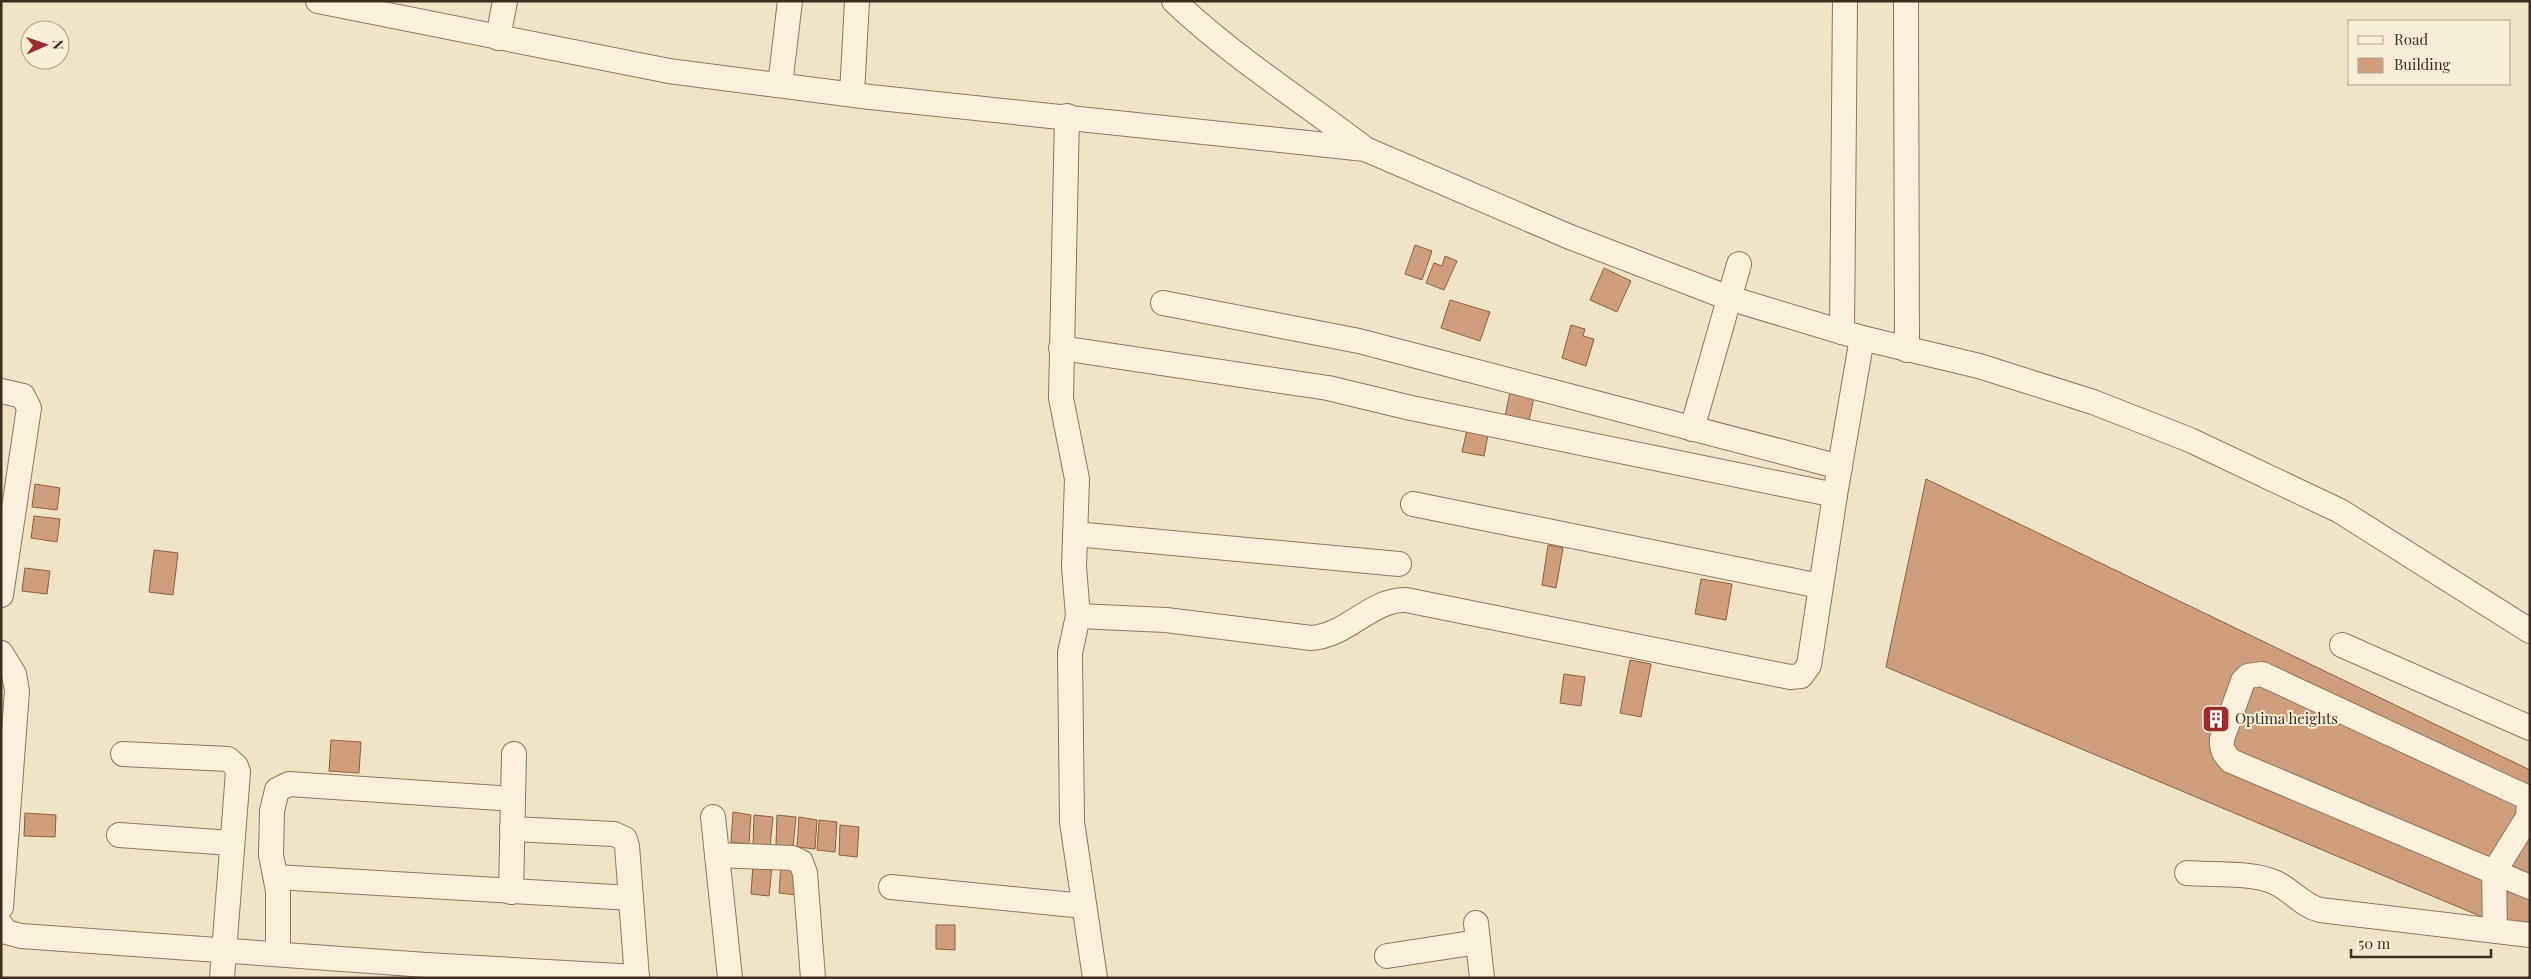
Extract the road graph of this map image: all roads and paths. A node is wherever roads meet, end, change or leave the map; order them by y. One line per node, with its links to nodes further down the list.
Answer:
1 (318, 1): 8 (street)
2 (506, 1): 9 (street)
3 (790, 1): 10 (street)
4 (857, 1): 11 (street)
5 (1174, 1): 13 (street)
6 (1845, 1): 17 (street)
7 (1906, 1): 19 (street)
8 (403, 10): 9 (street)
9 (498, 38): 10 (street)
10 (780, 85): 11 (street)
11 (852, 94): 12 (street)
12 (1067, 116): 13 (street); 18 (street)
13 (1365, 149): 15 (street)
14 (1739, 264): 15 (street)
15 (1730, 298): 17 (street); 21 (street)
16 (1163, 303): 21 (street)
17 (1852, 335): 19 (street); 22 (street)
18 (1061, 348): 24 (street); 26 (street)
19 (1907, 350): 32 (street)
20 (1, 391): 23 (street)
21 (1692, 429): 22 (street)
22 (1840, 467): 24 (street)
23 (10, 479): 27 (street)
24 (1835, 495): 29 (street)
25 (1413, 504): 29 (street)
26 (1075, 534): 28 (street); 31 (street)
27 (4, 560): 30 (street)
28 (1400, 564)
29 (1820, 586): 31 (street)
30 (1, 595)
31 (1078, 616): 55 (street)
32 (2530, 631)
33 (2342, 645): 36 (street)
34 (1, 653): 35 (street)
35 (8, 723): 41 (street)
36 (2530, 728)
37 (123, 754): 45 (street)
38 (514, 754): 39 (street)
39 (513, 799): 43 (street); 49 (street)
40 (2529, 802): 47 (street); 47 (street)
41 (5, 806): 52 (street)
42 (713, 817): 46 (street)
43 (512, 829): 53 (street); 54 (street)
44 (119, 835): 45 (street)
45 (231, 843): 59 (street)
46 (717, 855): 64 (street); 65 (street)
47 (2494, 872): 51 (street); 57 (street)
48 (2188, 873): 57 (street)
49 (276, 877): 53 (street); 60 (street)
50 (891, 887): 55 (street)
51 (2530, 887)
52 (2, 892)
53 (511, 892): 54 (street)
54 (631, 898): 63 (street)
55 (1084, 906): 66 (street)
56 (1, 925): 59 (street)
57 (2495, 930): 58 (street)
58 (2530, 936)
59 (222, 949): 60 (street); 62 (street)
60 (278, 953): 63 (street)
61 (1386, 956): 67 (street)
62 (222, 978)
63 (637, 978)
64 (730, 978)
65 (812, 978)
66 (1095, 978)
67 (1482, 978)

